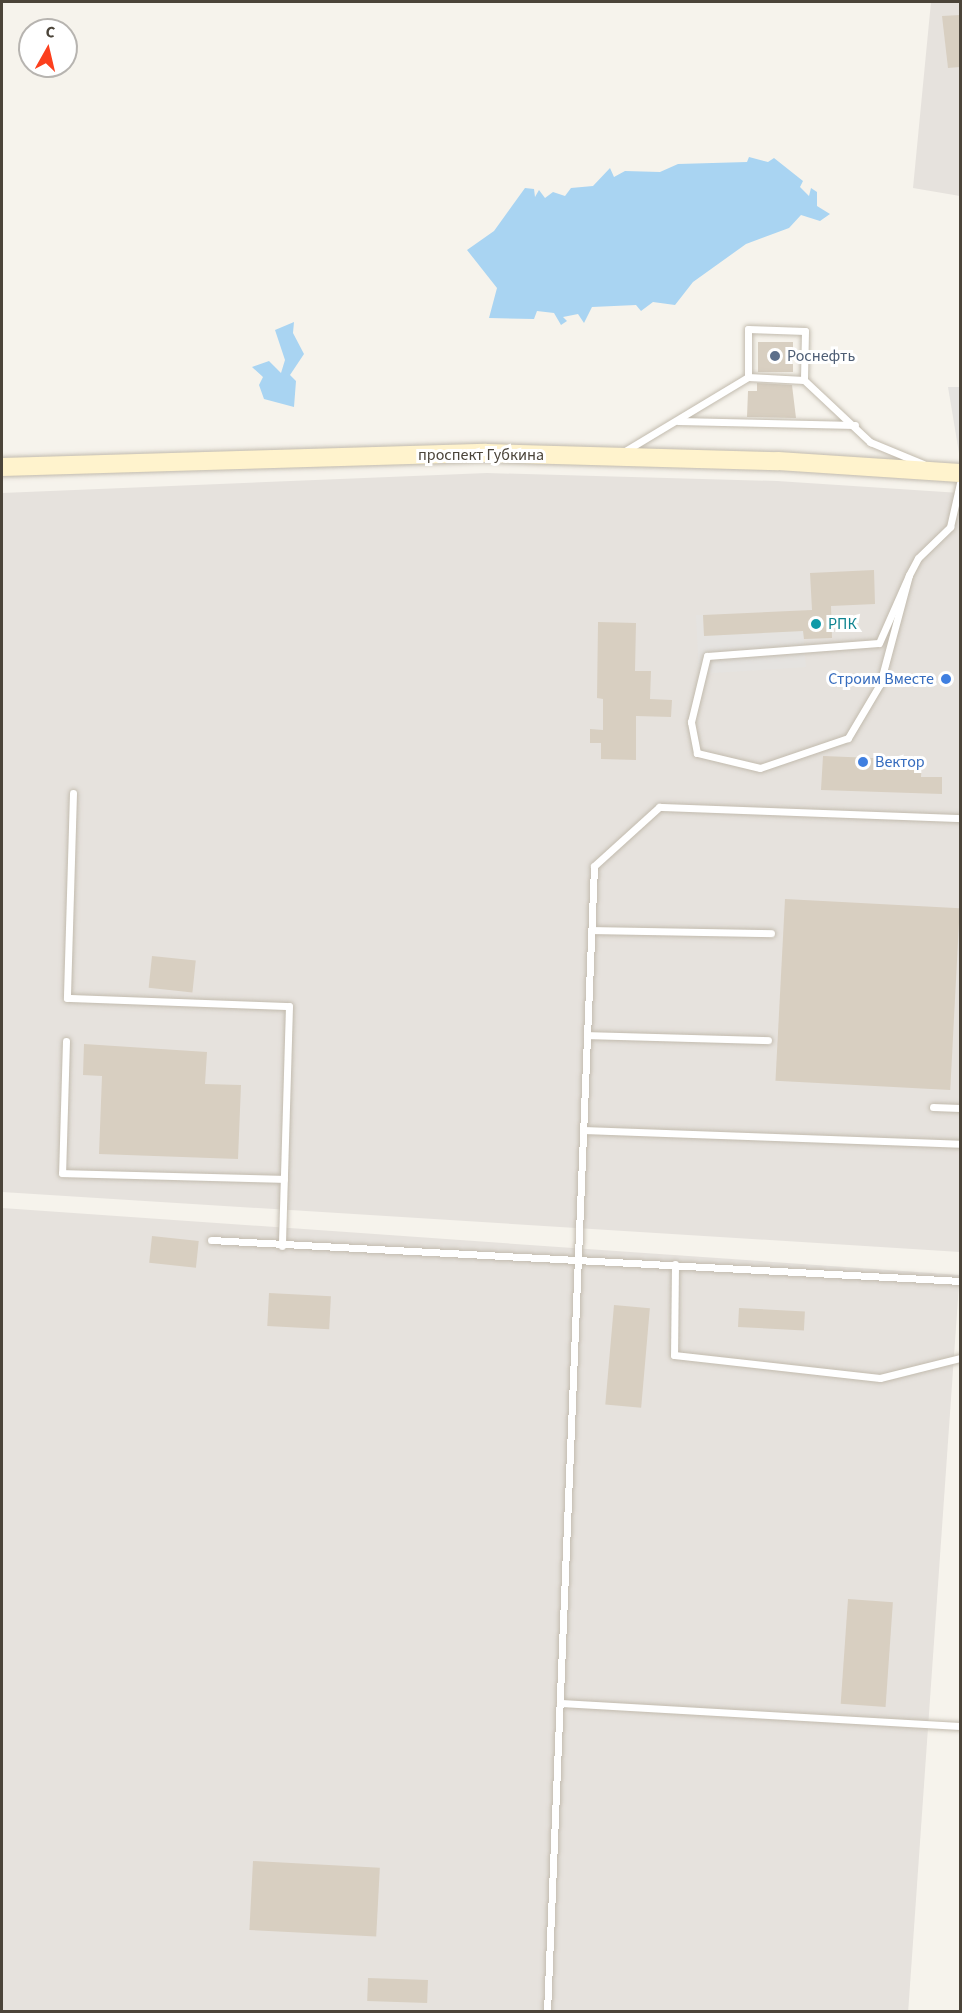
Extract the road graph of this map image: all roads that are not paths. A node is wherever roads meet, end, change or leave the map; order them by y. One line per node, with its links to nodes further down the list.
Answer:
1 (748, 377): 2 (lane); 2 (lane); 3 (lane)
2 (804, 380): 4 (lane)
3 (676, 421): 4 (lane); 5 (lane)
4 (855, 425): 7 (lane)
5 (616, 457): 6 (street, проспект Губкина); 7 (street, проспект Губкина)
6 (2, 467)
7 (939, 471): 8 (street, проспект Губкина)
8 (960, 473)
9 (960, 483): 10 (lane)
10 (909, 575): 10 (lane)
11 (73, 793): 22 (lane)
12 (960, 818): 13 (lane)
13 (592, 930): 14 (lane); 15 (lane)
14 (771, 933)
15 (587, 1035): 16 (lane); 20 (lane)
16 (768, 1040)
17 (66, 1041): 22 (lane)
18 (933, 1107): 19 (lane)
19 (960, 1108)
20 (583, 1130): 21 (lane); 25 (lane)
21 (960, 1144)
22 (284, 1179): 24 (lane)
23 (211, 1240): 24 (lane)
24 (282, 1246): 25 (lane)
25 (578, 1258): 26 (lane); 29 (lane)
26 (675, 1264): 27 (lane); 28 (lane)
27 (960, 1281)
28 (960, 1358)
29 (560, 1703): 30 (lane); 31 (lane)
30 (960, 1726)
31 (547, 2012)

